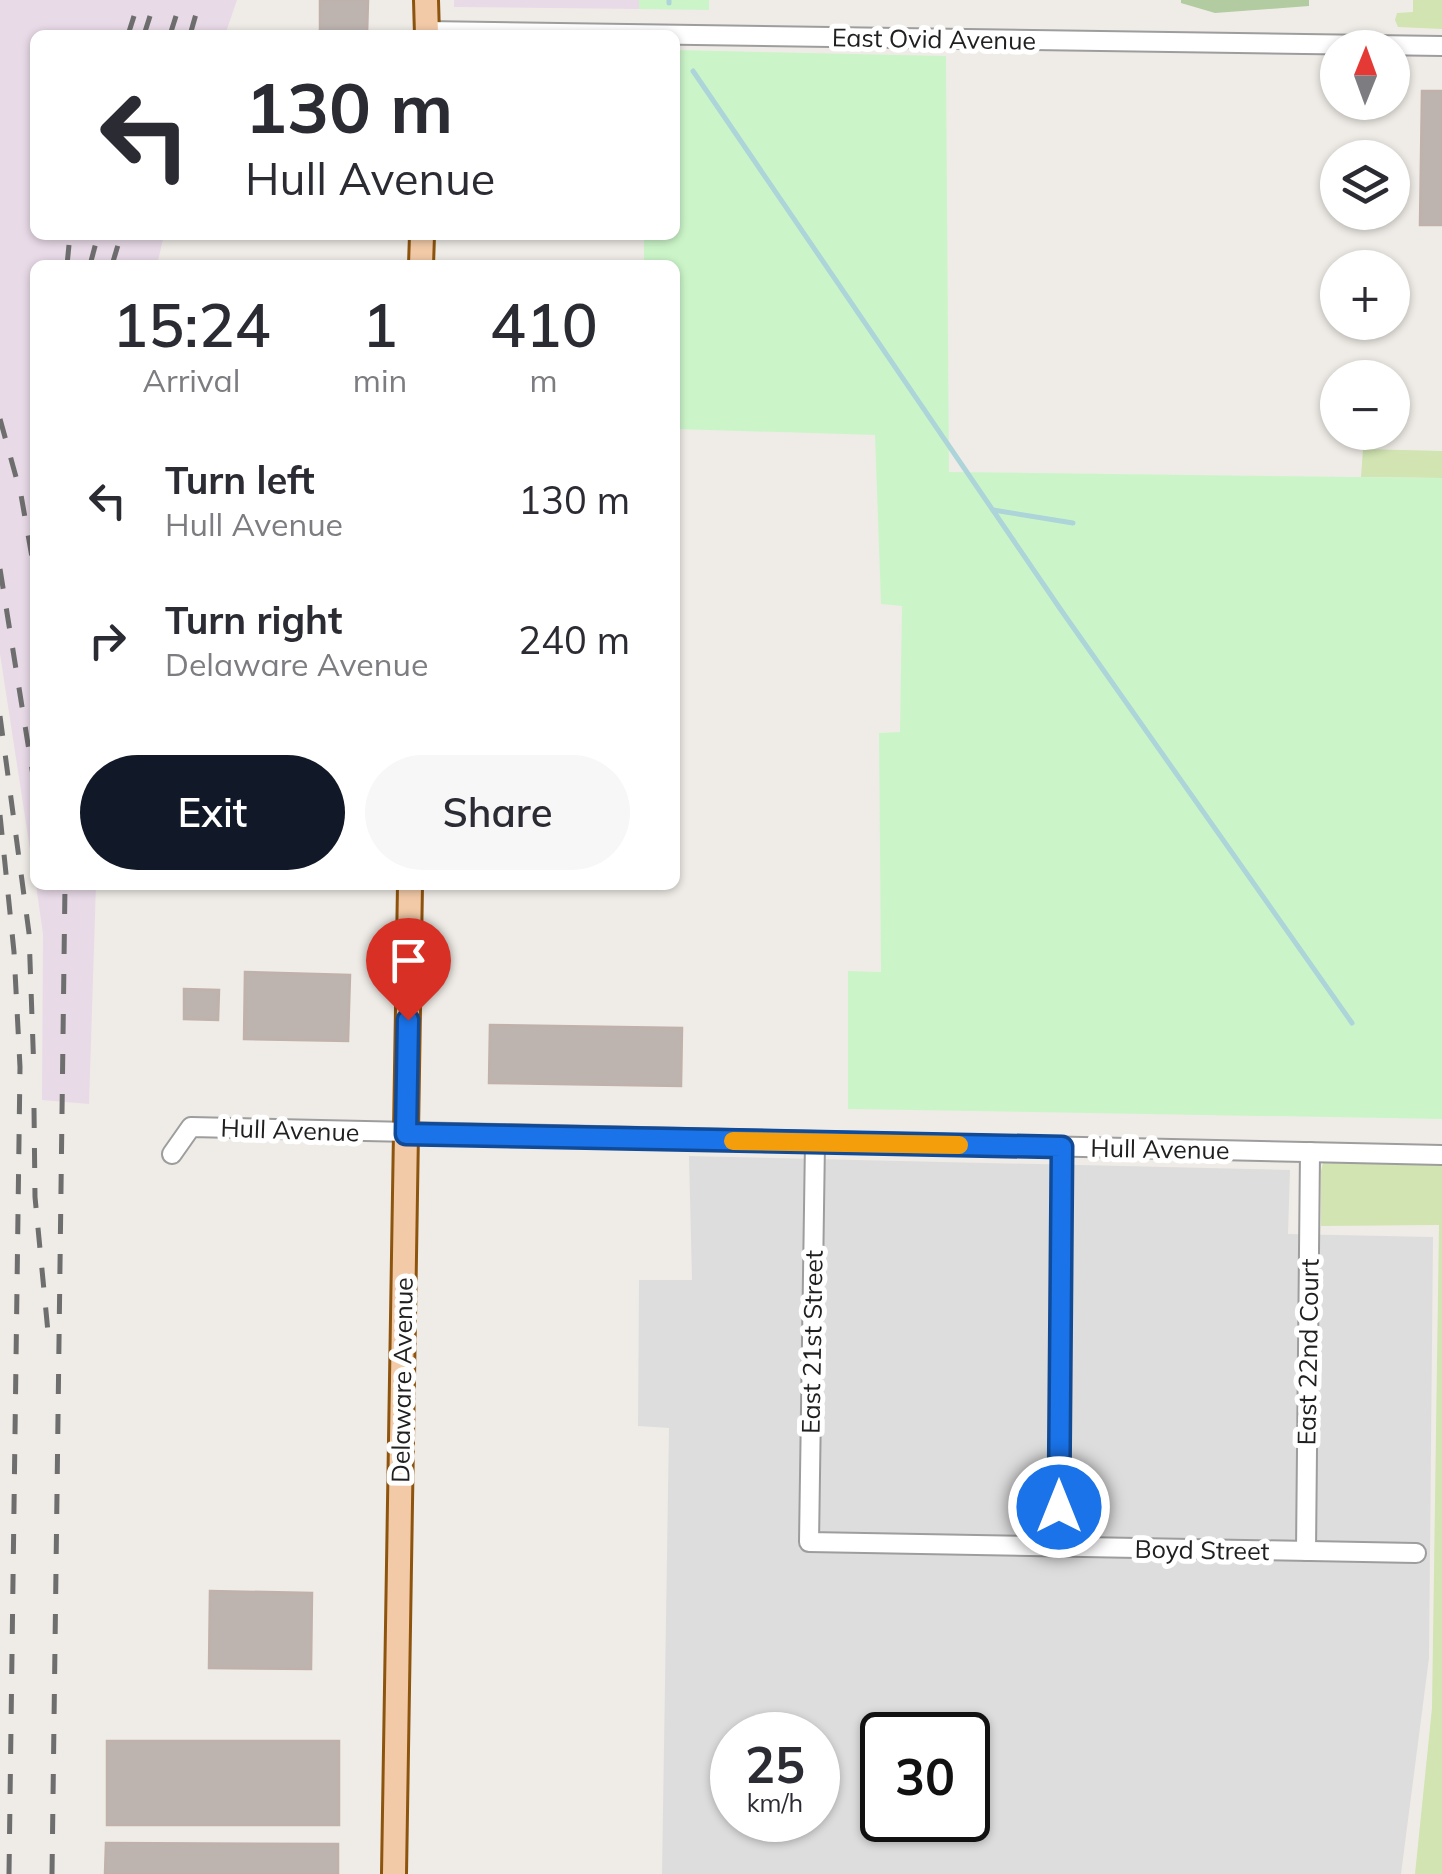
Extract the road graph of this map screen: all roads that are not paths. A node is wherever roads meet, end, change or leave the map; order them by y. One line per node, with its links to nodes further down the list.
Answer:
1 (426, 0): 2 (main road)
2 (427, 30)
3 (680, 36): 4 (street, East Ovid Avenue)
4 (1442, 46)
5 (410, 890): 6 (main road, Delaware Avenue)
6 (406, 1134): 7 (street, Hull Avenue); 10 (street, Hull Avenue); 16 (main road, Delaware Avenue)
7 (815, 1142): 8 (street, Hull Avenue); 12 (street, East 21st Street)
8 (1062, 1147): 9 (street, Hull Avenue); 13 (street)
9 (1310, 1152): 11 (street, Hull Avenue); 14 (street, East 22nd Court)
10 (172, 1154)
11 (1442, 1155)
12 (809, 1542): 13 (street, Boyd Street)
13 (1059, 1547): 14 (street, Boyd Street)
14 (1306, 1551): 15 (street, Boyd Street)
15 (1416, 1553)
16 (394, 1874)

